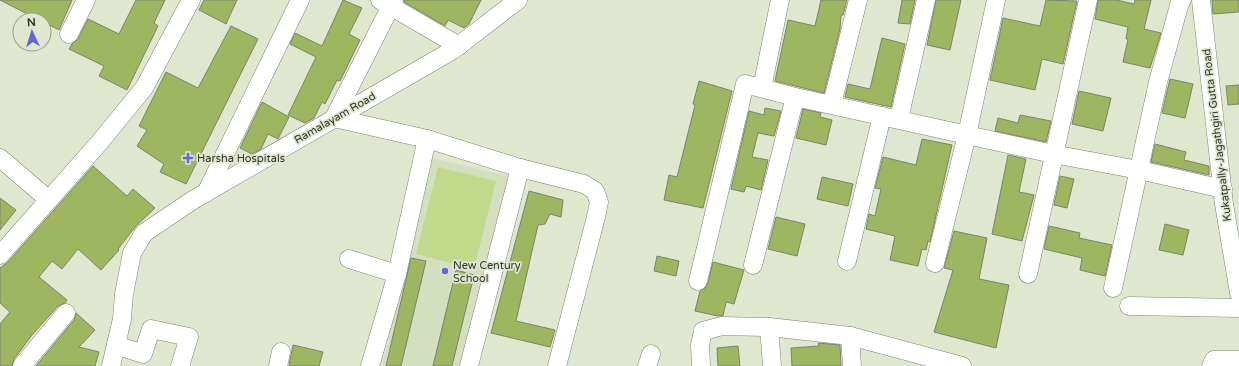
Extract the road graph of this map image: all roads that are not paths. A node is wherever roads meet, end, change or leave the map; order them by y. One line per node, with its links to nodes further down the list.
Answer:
1 (86, 0): 13 (street)
2 (191, 0): 29 (street)
3 (300, 0): 27 (street)
4 (518, 0): 14 (street, Ramalayam Road)
5 (780, 0): 15 (street)
6 (858, 0): 17 (street)
7 (926, 0): 20 (street)
8 (996, 0): 21 (street)
9 (1088, 0): 23 (street)
10 (1182, 0): 26 (street)
11 (1201, 0): 28 (street, Kukatpally-Jagathgiri Gutta Road)
12 (388, 2): 14 (street); 19 (street)
13 (69, 34)
14 (459, 46): 19 (street, Ramalayam Road)
15 (746, 84): 16 (street); 37 (street)
16 (795, 97): 17 (street); 34 (street)
17 (832, 104): 18 (street)
18 (882, 116): 20 (street); 32 (street)
19 (334, 118): 22 (street); 27 (street, Ramalayam Road)
20 (899, 119): 21 (street)
21 (967, 135): 23 (street); 33 (street)
22 (428, 139): 25 (street); 35 (street)
23 (1053, 154): 26 (street); 36 (street)
24 (0, 158): 29 (street)
25 (520, 168): 52 (street); 53 (street)
26 (1139, 170): 28 (street); 38 (street)
27 (206, 193): 45 (street, Ramalayam Road)
28 (1229, 199): 39 (street, Kukatpally-Jagathgiri Gutta Road)
29 (49, 200): 30 (street)
30 (0, 255)
31 (349, 259): 35 (street)
32 (847, 261)
33 (935, 263)
34 (753, 265)
35 (396, 274): 51 (street)
36 (1028, 274)
37 (698, 281)
38 (1113, 288)
39 (1239, 293)
40 (1129, 306): 41 (street)
41 (1239, 308)
42 (66, 313): 48 (street)
43 (769, 327): 44 (street); 54 (street); 55 (street)
44 (850, 336): 47 (street); 56 (street)
45 (116, 345): 49 (street, Ramalayam Road); 50 (street)
46 (1239, 360): 58 (street)
47 (928, 361): 57 (street)
48 (22, 366)
49 (111, 366)
50 (180, 366)
51 (370, 366)
52 (469, 366)
53 (557, 366)
54 (701, 366)
55 (772, 366)
56 (852, 366)
57 (962, 366)
58 (1211, 366)

